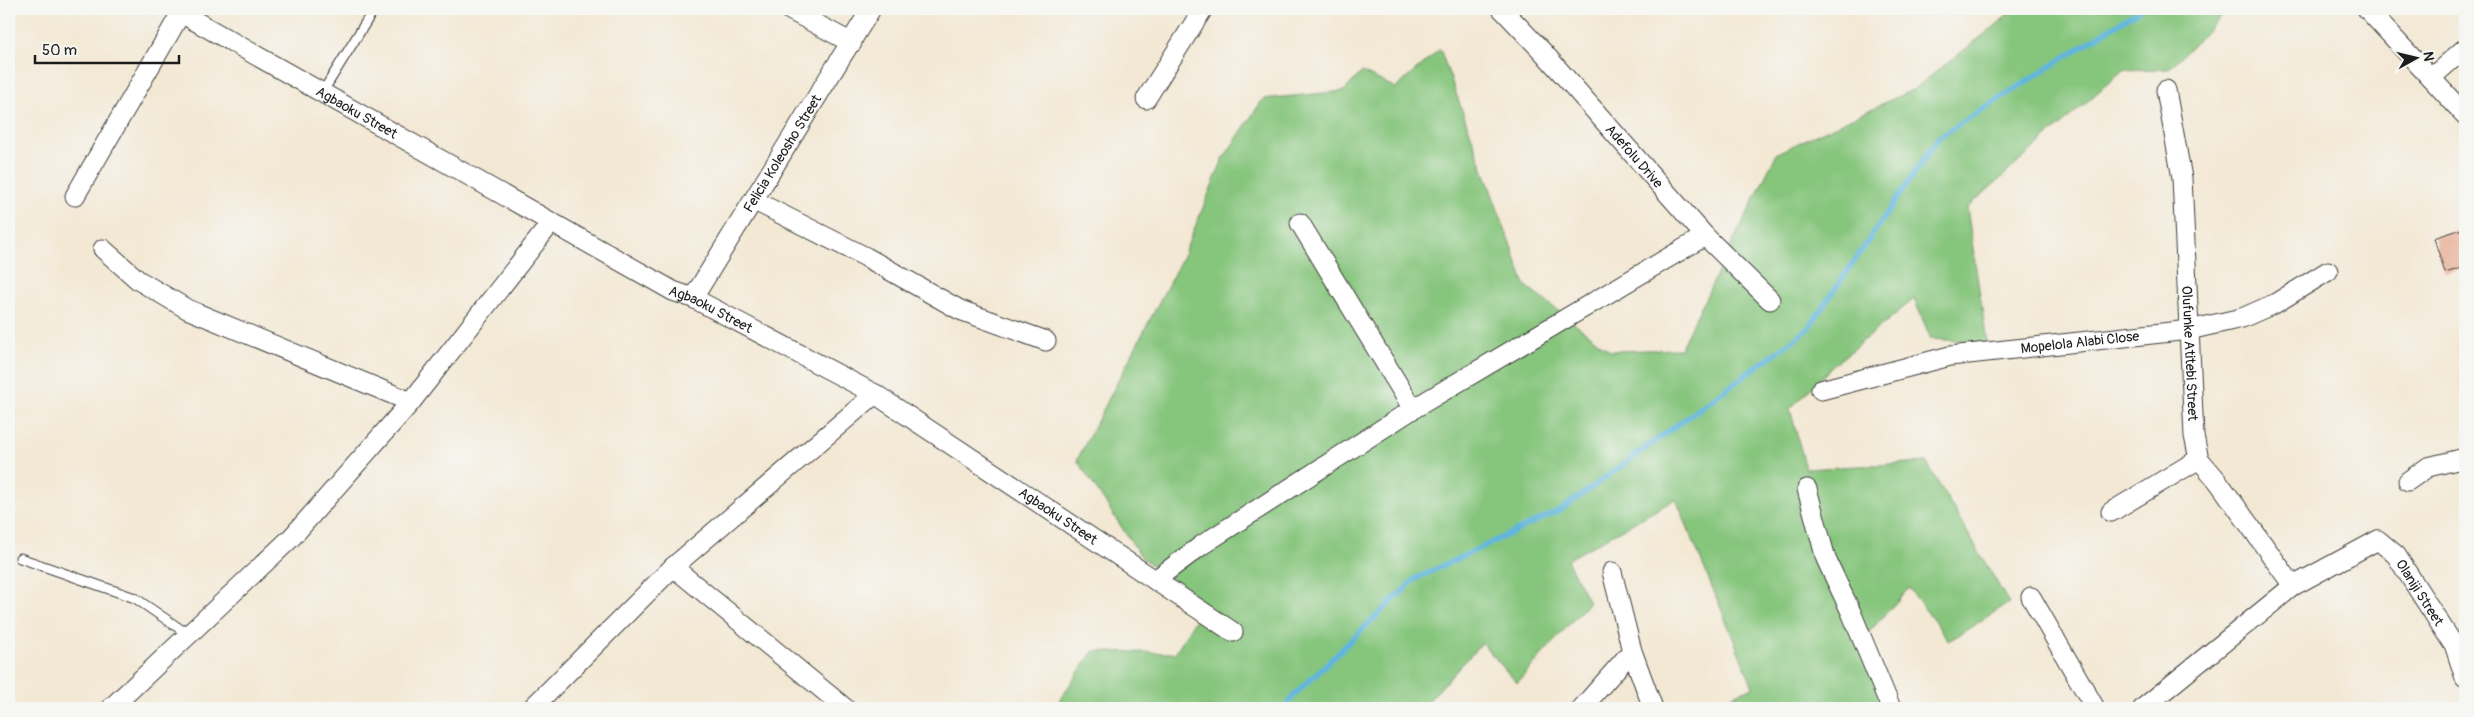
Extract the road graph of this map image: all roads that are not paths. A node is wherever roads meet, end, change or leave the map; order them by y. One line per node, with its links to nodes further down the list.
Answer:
1 (374, 9): 12 (lane)
2 (788, 9): 8 (street)
3 (871, 9): 8 (street, Felicia Koleosho Street)
4 (1203, 9): 13 (street)
5 (1502, 9): 19 (street, Adefolu Drive)
6 (2367, 9): 10 (street)
7 (178, 11): 12 (street, Agbaoku Street); 15 (street)
8 (852, 43): 16 (street, Felicia Koleosho Street)
9 (2465, 48): 10 (street)
10 (2431, 78): 14 (street)
11 (2166, 90): 24 (street, Olufunke Atitebi Street)
12 (322, 94): 18 (street, Agbaoku Street)
13 (1146, 99)
14 (2465, 115)
15 (76, 196)
16 (755, 200): 22 (street, Felicia Koleosho Street); 25 (street)
17 (1300, 222): 29 (street)
18 (551, 223): 22 (street, Agbaoku Street); 28 (street)
19 (1705, 236): 23 (street, Adefolu Drive); 29 (street)
20 (103, 249): 28 (street)
21 (2328, 271): 24 (street, Mopelola Alabi Close)
22 (693, 298): 27 (street, Agbaoku Street)
23 (1770, 300)
24 (2189, 330): 26 (street, Mopelola Alabi Close); 31 (street, Olufunke Atitebi Street)
25 (1046, 342)
26 (1821, 390)
27 (875, 394): 36 (street); 38 (street, Agbaoku Street)
28 (411, 402): 42 (street)
29 (1412, 409): 38 (street)
30 (2465, 458): 32 (street)
31 (2199, 459): 34 (street); 39 (street, Olufunke Atitebi Street)
32 (2408, 481)
33 (1807, 489): 50 (street)
34 (2111, 512)
35 (20, 558): 42 (lane)
36 (673, 567): 46 (street); 47 (street)
37 (1612, 572): 43 (street)
38 (1155, 580): 41 (street, Agbaoku Street)
39 (2293, 586): 44 (street, Olaniji Street); 52 (street)
40 (2031, 597): 51 (street)
41 (1233, 632)
42 (189, 636): 45 (street)
43 (1632, 652): 48 (street); 49 (street)
44 (2465, 678)
45 (111, 708)
46 (532, 708)
47 (845, 708)
48 (1582, 708)
49 (1653, 708)
50 (1891, 708)
51 (2095, 708)
52 (2143, 708)

